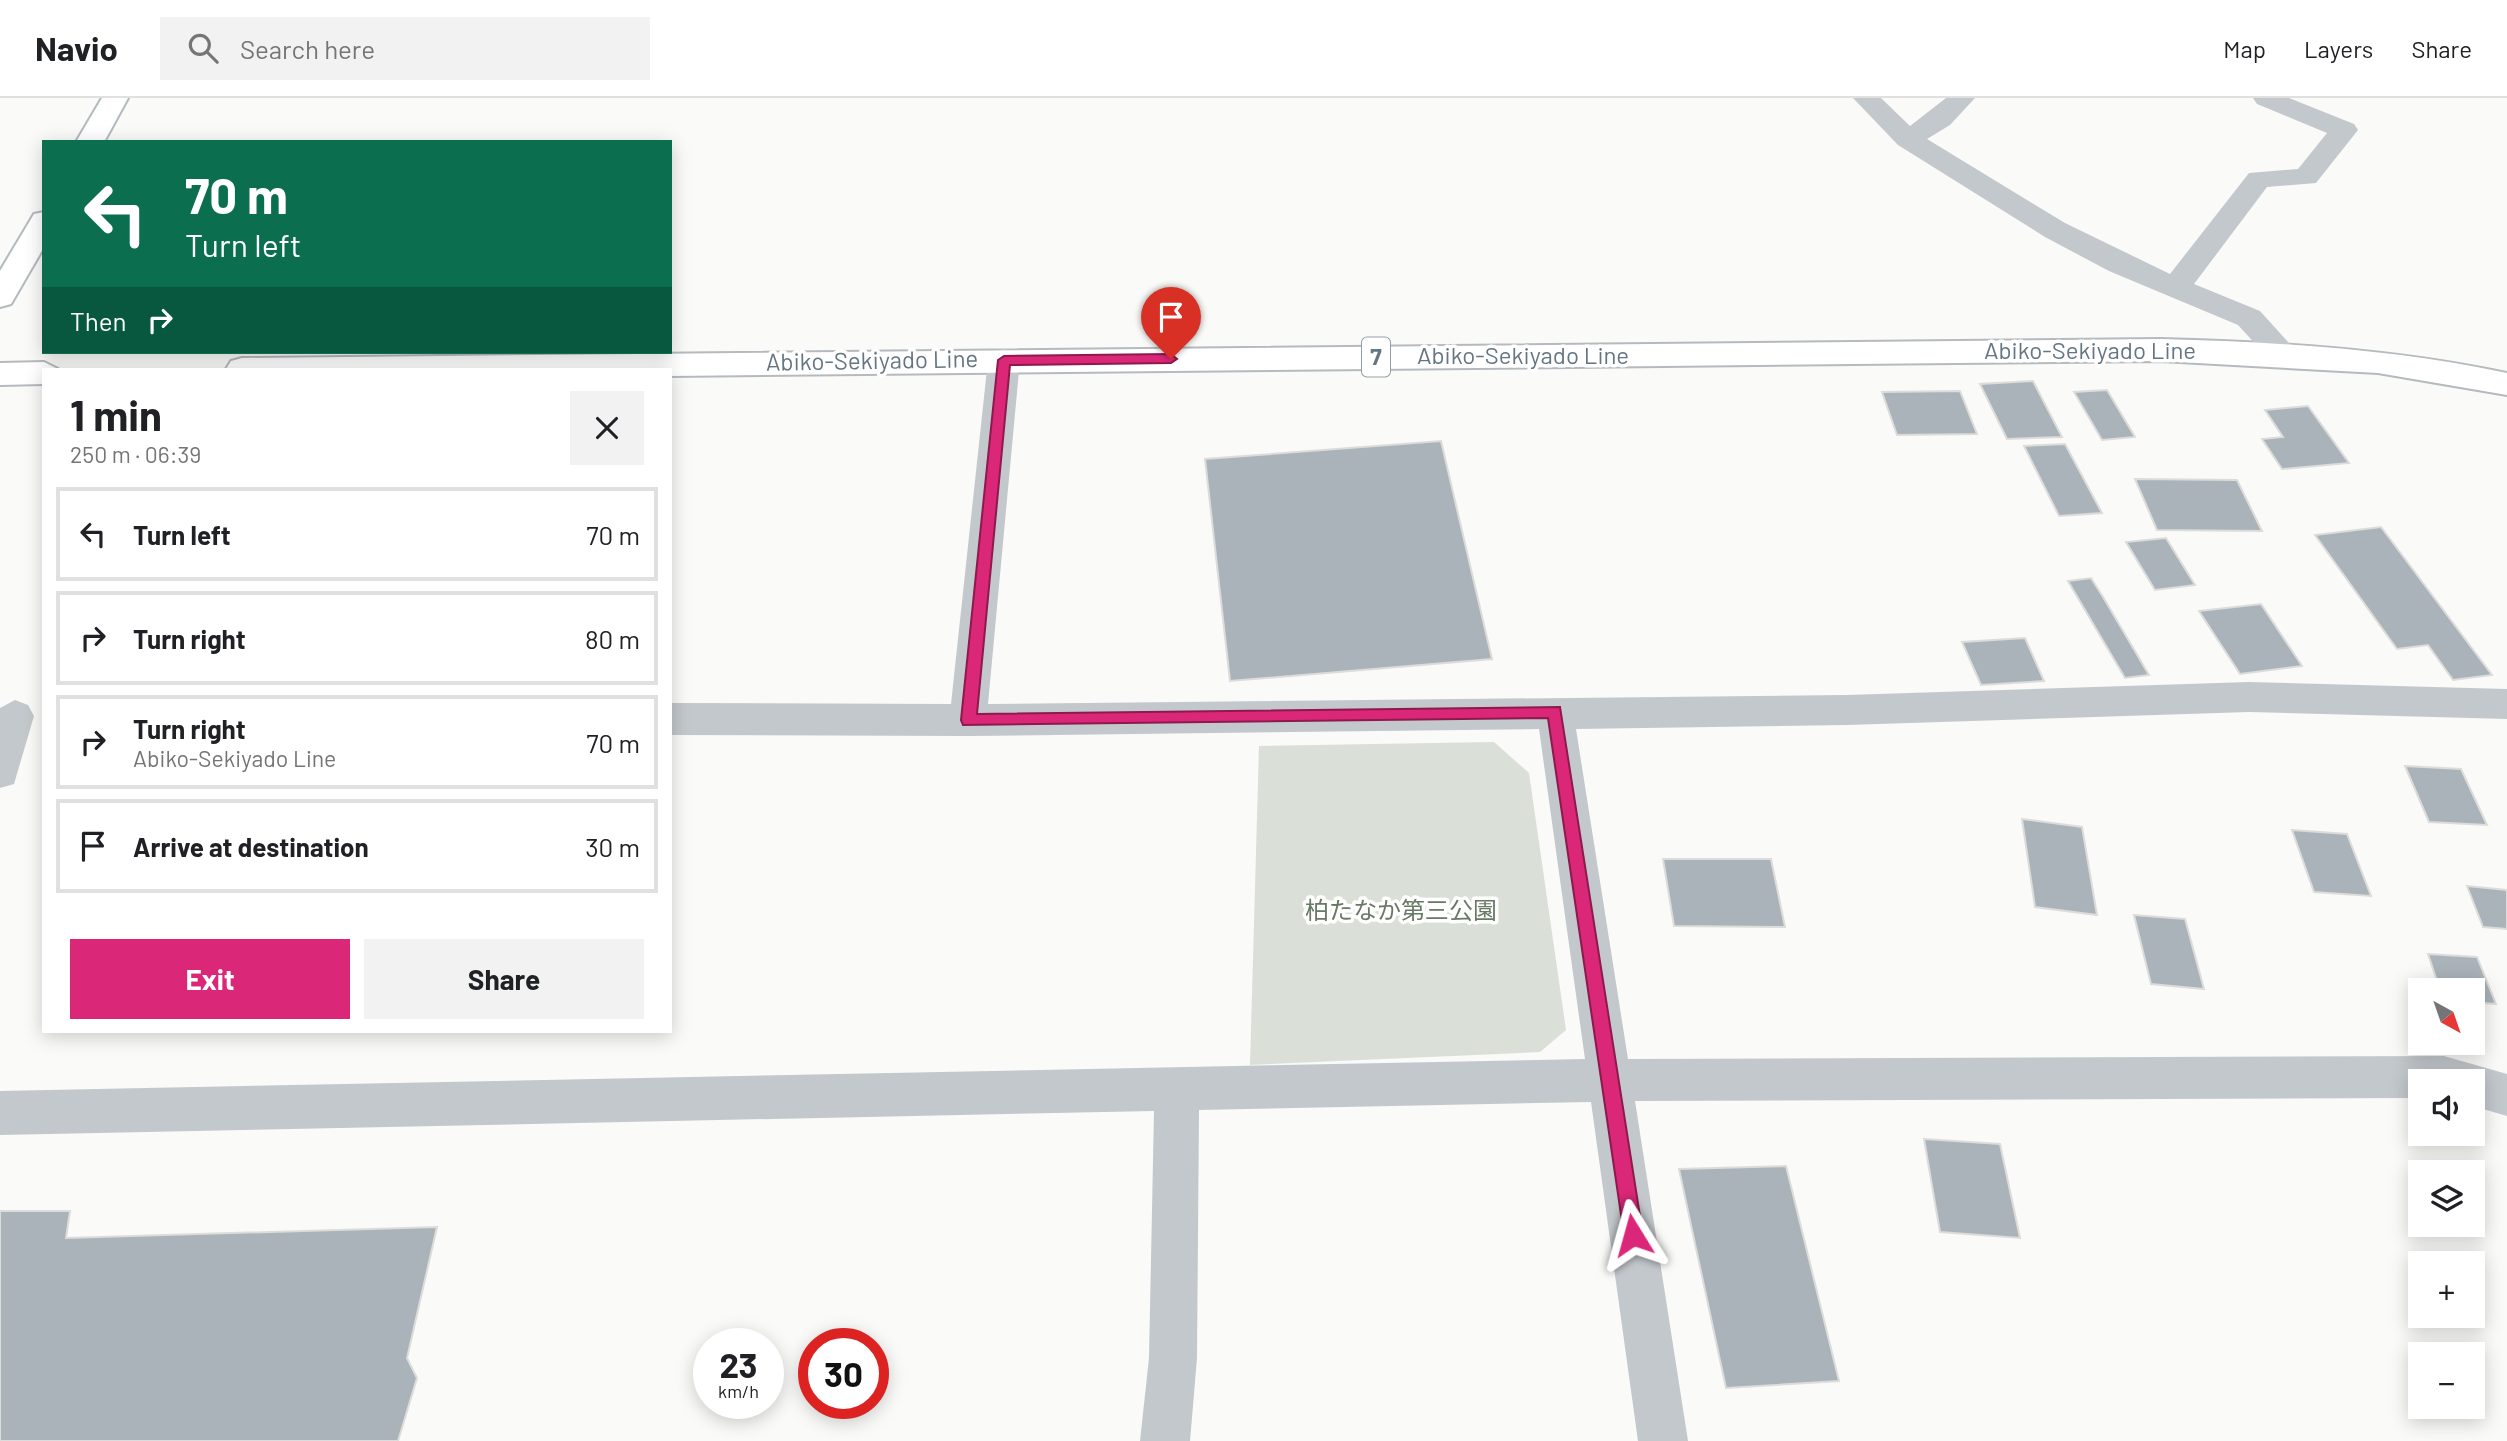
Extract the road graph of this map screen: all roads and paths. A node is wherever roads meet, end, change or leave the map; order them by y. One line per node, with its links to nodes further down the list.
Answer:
1 (115, 98): 6 (main road)
2 (1866, 98): 5 (street)
3 (1962, 98): 5 (street)
4 (2266, 98): 8 (street)
5 (1908, 139): 8 (street)
6 (91, 140)
7 (42, 224): 9 (main road)
8 (2175, 288): 10 (street)
9 (0, 297)
10 (2282, 353): 11 (main road, Abiko-Sekiyado Line / 7); 15 (main road, Abiko-Sekiyado Line / 7)
11 (1004, 360): 12 (main road, Abiko-Sekiyado Line / 7); 20 (street)
12 (327, 368)
13 (42, 373): 14 (main road)
14 (0, 374)
15 (2507, 384)
16 (2507, 704): 17 (street)
17 (1555, 712): 20 (street); 23 (street)
18 (19, 717): 21 (street)
19 (672, 719): 20 (street)
20 (968, 720)
21 (0, 772)
22 (2408, 1077): 23 (street)
23 (1611, 1080): 25 (street); 29 (street)
24 (2485, 1089): 26 (street)
25 (1177, 1090): 27 (street); 28 (street)
26 (2507, 1095)
27 (0, 1113)
28 (1165, 1441)
29 (1664, 1441)

